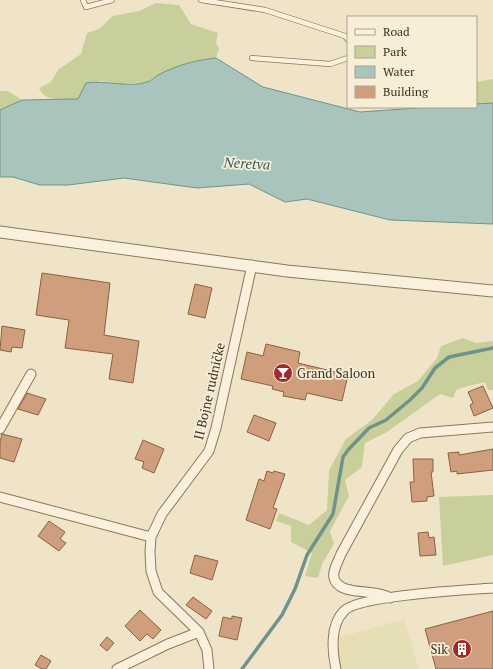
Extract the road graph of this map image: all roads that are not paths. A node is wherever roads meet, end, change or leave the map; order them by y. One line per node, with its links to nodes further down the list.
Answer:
1 (83, 0): 2 (lane)
2 (112, 0)
3 (201, 0): 4 (lane)
4 (347, 39)
5 (252, 58): 6 (lane)
6 (347, 58)
7 (0, 232): 8 (street)
8 (252, 265): 9 (street); 14 (street, II Bojne rudničke)
9 (493, 291)
10 (31, 374): 12 (street)
11 (493, 427): 16 (street)
12 (0, 429)
13 (0, 497): 14 (street)
14 (151, 537): 17 (street, II Bojne rudničke)
15 (493, 588): 16 (street)
16 (390, 598): 20 (street)
17 (200, 632): 18 (street); 19 (street, II Bojne rudničke)
18 (117, 669)
19 (209, 669)
20 (336, 669)

